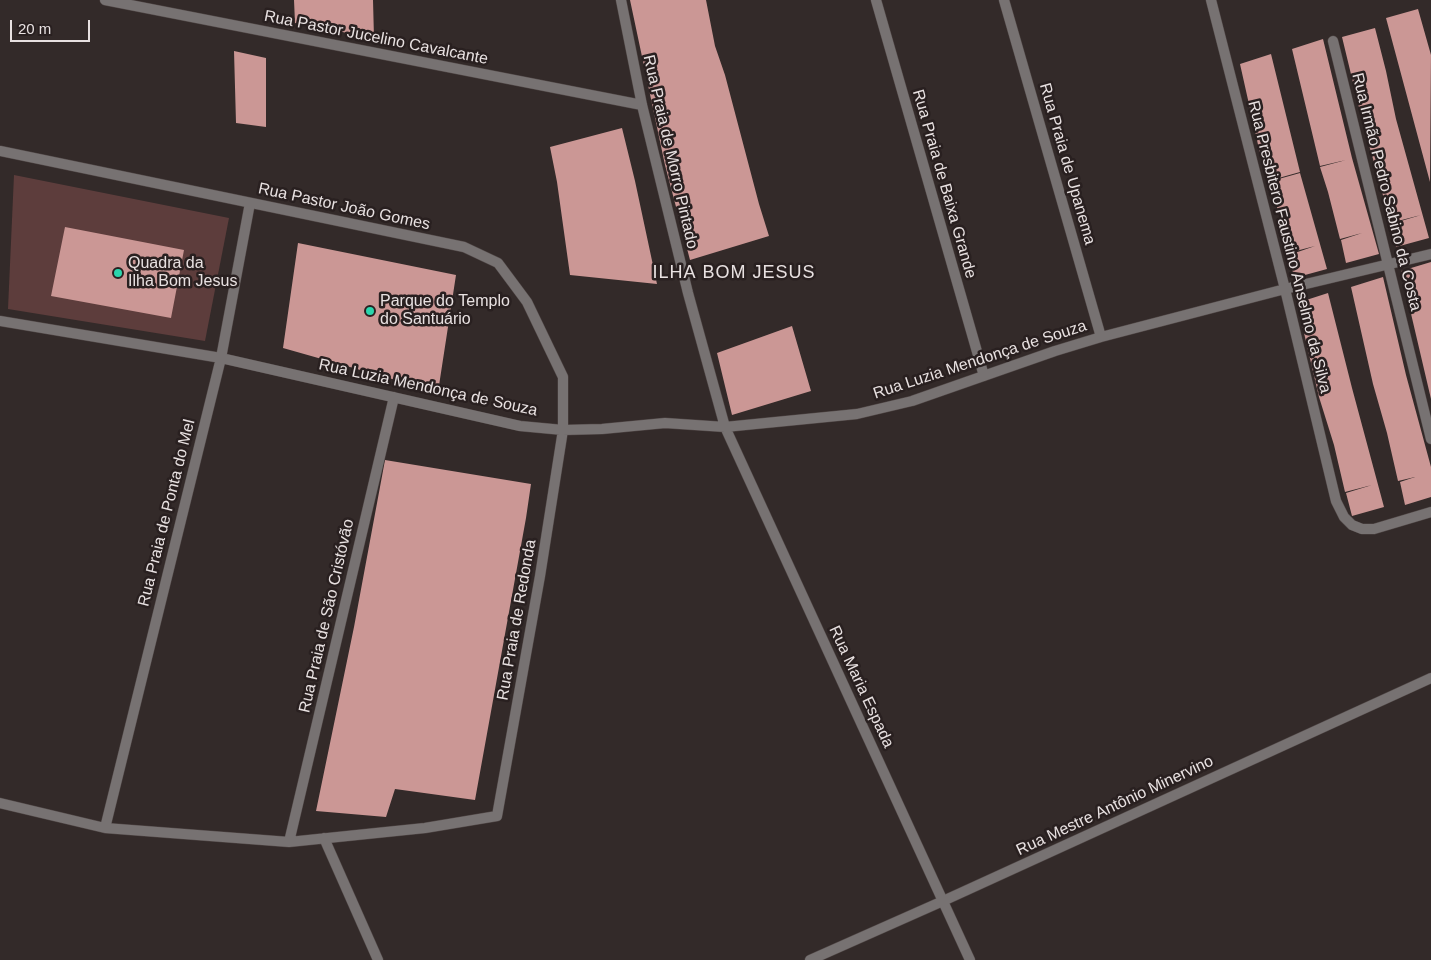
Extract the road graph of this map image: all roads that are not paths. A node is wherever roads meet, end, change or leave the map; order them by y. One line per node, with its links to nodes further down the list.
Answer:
1 (105, 0): 7 (street, Rua Pastor Jucelino Cavalcante)
2 (621, 0): 7 (street, Rua Praia de Morro Pintado)
3 (876, 0): 16 (street, Rua Praia de Baixa Grande)
4 (1004, 0): 14 (street, Rua Praia de Upanema)
5 (1210, 0): 12 (street, Rua Presbitero Faustino Anselmo da Silva)
6 (1333, 41): 11 (street, Rua Irmão Pedro Sabino da Costa)
7 (642, 105): 18 (street, Rua Praia de Morro Pintado)
8 (0, 151): 9 (street, Rua Pastor João Gomes)
9 (250, 203): 15 (street, Rua Praia de Ponta do Mel); 19 (street, Rua Pastor João Gomes)
10 (1431, 254): 11 (street, Rua Luzia Mendonça de Souza)
11 (1388, 264): 12 (street, Rua Luzia Mendonça de Souza); 20 (street, Rua Irmão Pedro Sabino da Costa)
12 (1285, 289): 14 (street, Rua Luzia Mendonça de Souza); 21 (street, Rua Presbitero Faustino Anselmo da Silva)
13 (0, 322): 15 (street, Rua Luzia Mendonça de Souza)
14 (1101, 337): 16 (street, Rua Luzia Mendonça de Souza)
15 (221, 358): 17 (street, Rua Luzia Mendonça de Souza); 24 (street, Rua Praia de Ponta do Mel)
16 (984, 376): 18 (street, Rua Luzia Mendonça de Souza)
17 (394, 397): 19 (street, Rua Luzia Mendonça de Souza); 26 (street, Rua Praia de São Cristóvão)
18 (725, 427): 19 (street, Rua Luzia Mendonça de Souza); 27 (street, Rua Maria Espada)
19 (563, 430): 25 (street, Rua Praia de Redonda)
20 (1431, 439)
21 (1431, 512)
22 (1431, 678): 27 (street, Rua Mestre Antônio Minervino)
23 (0, 803): 24 (street)
24 (105, 828): 26 (street)
25 (324, 838): 26 (street); 28 (street)
26 (288, 842)
27 (943, 901): 29 (street, Rua Mestre Antônio Minervino); 30 (street, Rua Maria Espada)
28 (378, 960)
29 (810, 960)
30 (970, 960)

